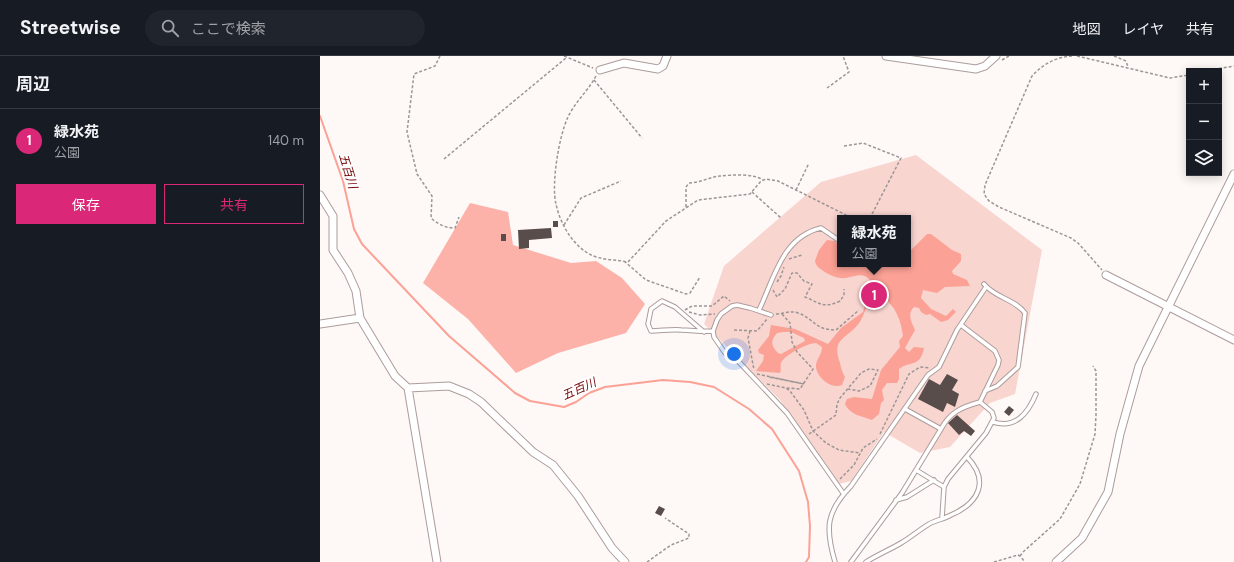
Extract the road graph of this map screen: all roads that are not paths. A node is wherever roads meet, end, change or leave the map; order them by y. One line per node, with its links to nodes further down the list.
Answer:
1 (667, 56): 4 (street)
2 (886, 56): 3 (street)
3 (996, 56)
4 (600, 70)
5 (1234, 174): 9 (street)
6 (320, 195): 12 (street)
7 (837, 239): 10 (lane)
8 (1106, 275): 9 (street)
9 (1168, 307): 17 (street); 37 (street)
10 (759, 310): 11 (lane); 15 (lane)
11 (771, 315)
12 (360, 318): 13 (street); 18 (street)
13 (320, 324)
14 (961, 325): 19 (lane); 19 (lane); 22 (lane)
15 (713, 331): 16 (lane); 29 (lane)
16 (704, 332): 16 (lane)
17 (1234, 340)
18 (408, 388): 32 (street); 33 (street)
19 (986, 391): 21 (lane)
20 (1036, 394): 23 (lane)
21 (980, 402): 23 (lane); 24 (lane)
22 (905, 409): 24 (lane); 29 (lane)
23 (993, 422): 25 (lane)
24 (941, 429): 26 (lane)
25 (967, 456): 28 (lane); 31 (lane)
26 (916, 470): 27 (lane); 30 (lane)
27 (934, 480): 28 (lane); 30 (lane)
28 (944, 486): 31 (lane)
29 (843, 493): 34 (lane)
30 (896, 500): 35 (lane)
31 (942, 518): 36 (lane)
32 (437, 562)
33 (625, 562)
34 (835, 562)
35 (852, 562)
36 (866, 562)
37 (1056, 562)

